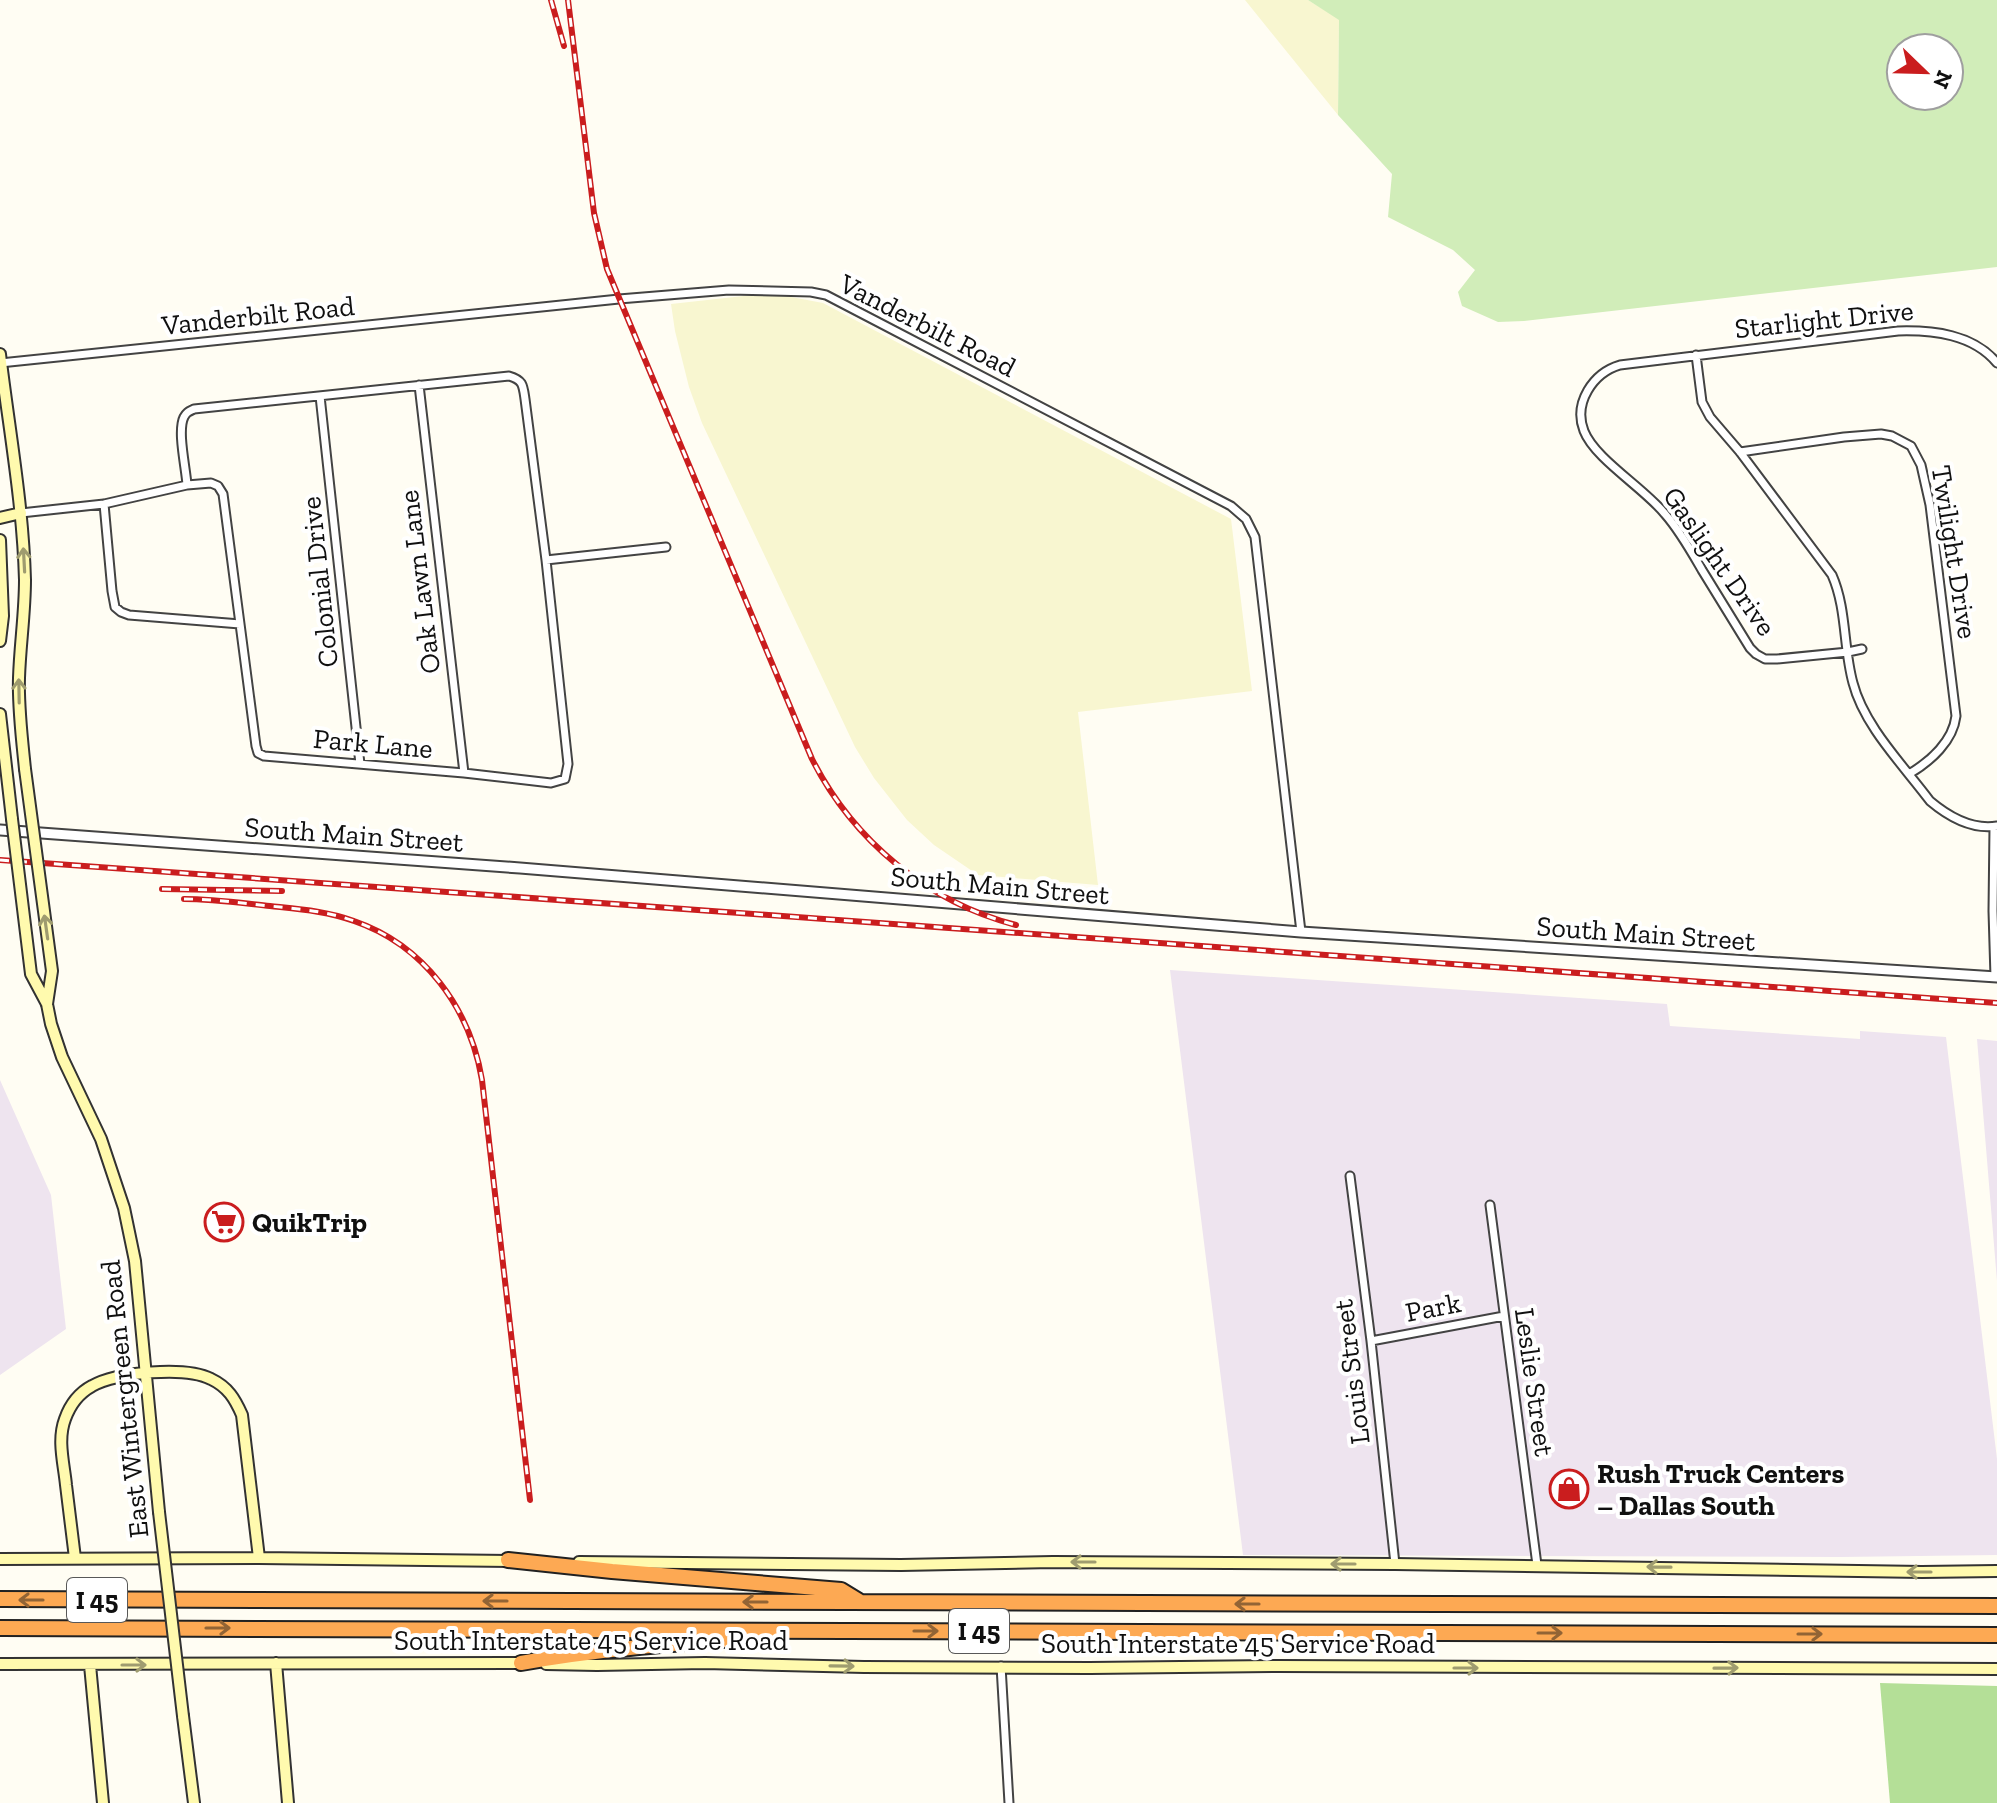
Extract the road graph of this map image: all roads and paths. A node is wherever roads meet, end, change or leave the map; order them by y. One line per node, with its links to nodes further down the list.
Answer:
1 (0, 354): 3 (main road)
2 (1696, 355): 4 (street, Starlight Drive); 7 (street); 18 (street, Gaslight Drive)
3 (0, 363): 10 (main road); 25 (street, Vanderbilt Road)
4 (1997, 363)
5 (419, 385): 6 (street, Park Lane); 14 (street, Park Lane); 21 (street, Oak Lawn Lane)
6 (320, 396): 8 (street, Park Lane); 20 (street, Colonial Drive)
7 (1740, 452): 18 (street); 22 (street, Twilight Drive)
8 (187, 485): 9 (street, Park Lane); 15 (street, Park Lane)
9 (104, 504): 10 (street, Park Lane); 15 (street)
10 (21, 513): 11 (main road); 27 (main road, one-way to 10, bridge)
11 (0, 518)
12 (0, 540): 16 (main road)
13 (666, 547): 14 (street)
14 (546, 560): 21 (street, Park Lane)
15 (240, 624): 20 (street, Park Lane)
16 (0, 641)
17 (1862, 649): 18 (street, Gaslight Drive)
18 (1848, 652): 22 (street)
19 (0, 714): 27 (main road, bridge)
20 (360, 764): 21 (street, Park Lane)
21 (464, 773)
22 (1909, 774): 23 (street)
23 (1995, 826): 26 (street)
24 (0, 830): 25 (street, South Main Street)
25 (1301, 932): 26 (street, South Main Street)
26 (1996, 977)
27 (47, 1004): 32 (main road, East Wintergreen Road)
28 (1350, 1176): 31 (street, Louis Street)
29 (1490, 1205): 30 (street, Leslie Street)
30 (1504, 1316): 31 (street, Park); 38 (street, Leslie Street)
31 (1371, 1341): 37 (street, Louis Street)
32 (147, 1373): 33 (main road); 34 (main road); 55 (main road, East Wintergreen Road, bridge)
33 (75, 1558): 34 (main road); 35 (main road)
34 (259, 1558): 36 (main road)
35 (0, 1559)
36 (508, 1560): 37 (main road, one-way to 36); 41 (highway)
37 (1395, 1564): 38 (main road)
38 (1537, 1565): 39 (main road, one-way to 38)
39 (1997, 1571)
40 (0, 1599): 41 (highway, I 45, one-way to 40)
41 (861, 1602): 42 (highway, I 45, one-way to 41)
42 (1997, 1606)
43 (0, 1628): 44 (highway, I 45, one-way to 44)
44 (796, 1630): 45 (highway, I 45, one-way to 45); 49 (highway)
45 (1959, 1634): 46 (highway, I 45); 47 (highway)
46 (1997, 1635)
47 (1997, 1644)
48 (276, 1663): 49 (main road, South Interstate 45 Service Road); 51 (main road, South Interstate 45 Service Road, one-way to 48); 56 (main road)
49 (521, 1663): 52 (main road, South Interstate 45 Service Road, one-way to 52)
50 (0, 1664): 51 (main road, South Interstate 45 Service Road)
51 (90, 1665): 54 (main road)
52 (1001, 1666): 53 (main road, South Interstate 45 Service Road, one-way to 53); 57 (street)
53 (1997, 1669)
54 (103, 1803)
55 (194, 1803)
56 (288, 1803)
57 (1009, 1803)

